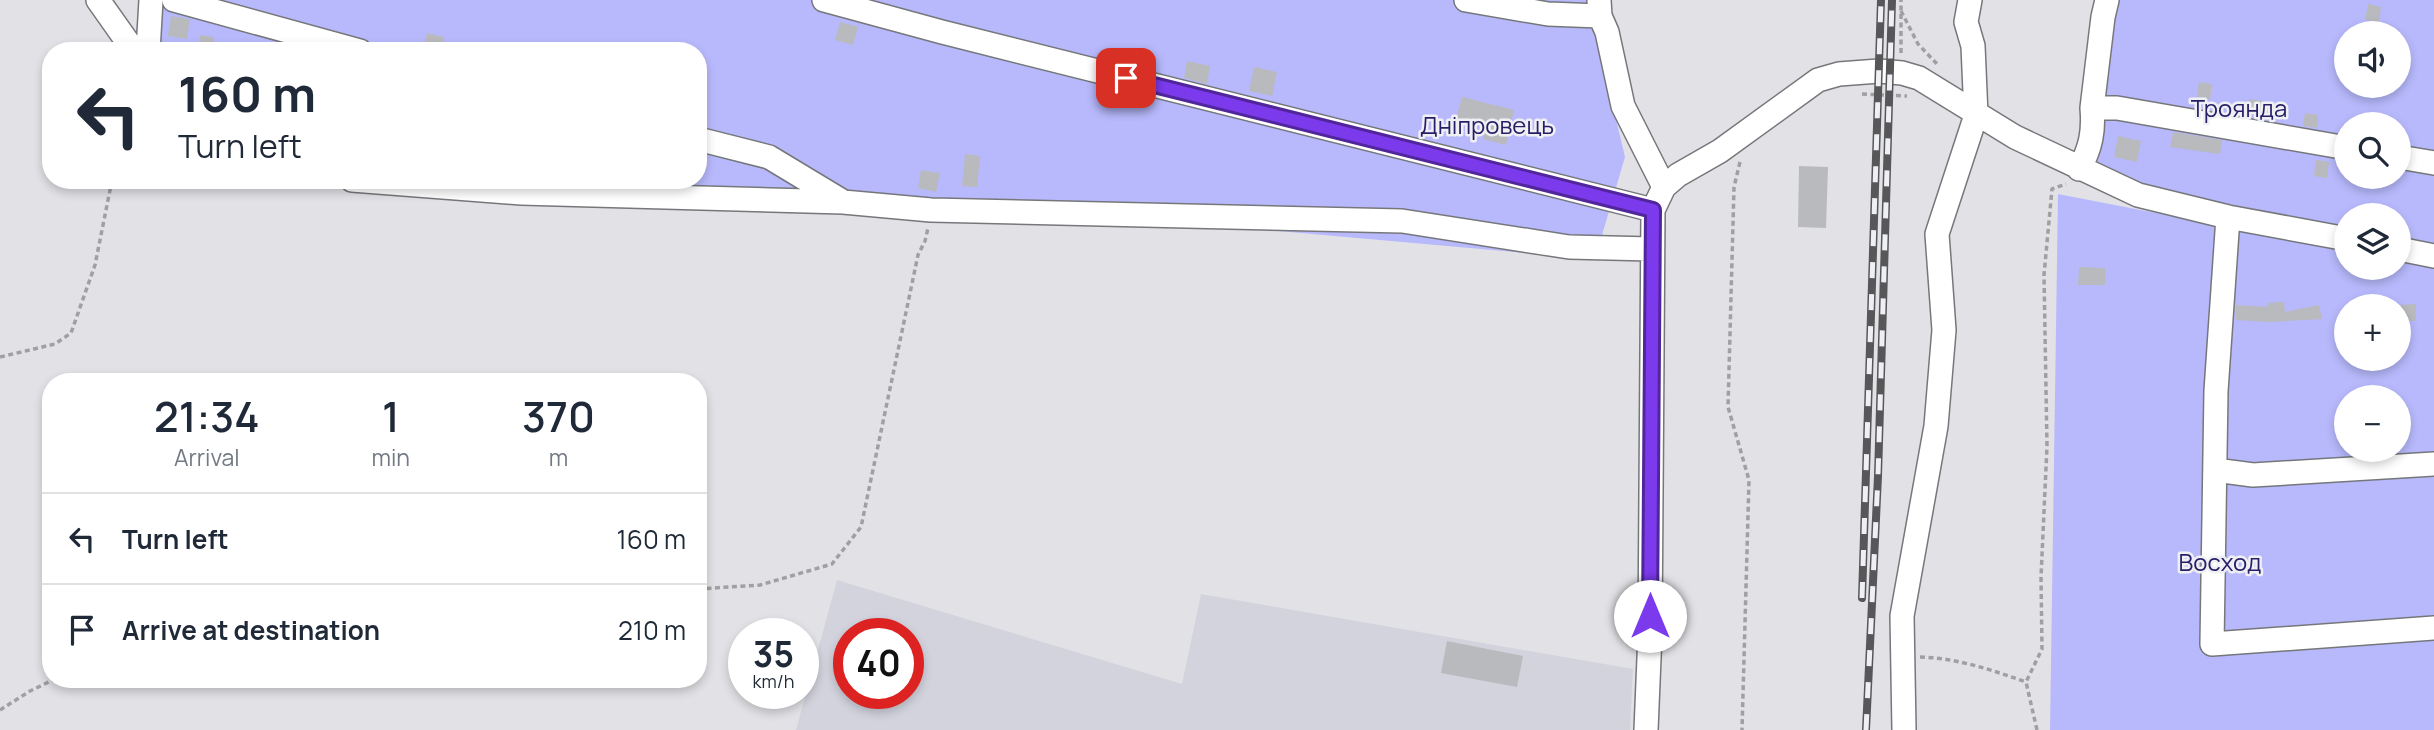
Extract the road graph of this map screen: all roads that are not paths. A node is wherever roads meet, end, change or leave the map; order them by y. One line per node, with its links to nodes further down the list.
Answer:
1 (98, 0): 9 (street)
2 (151, 0): 10 (street)
3 (174, 0): 11 (street)
4 (824, 0): 22 (street)
5 (1466, 0): 8 (street)
6 (2107, 0): 12 (street)
7 (1967, 7): 13 (street)
8 (1600, 8): 19 (street)
9 (128, 42)
10 (149, 42)
11 (327, 42)
12 (2092, 108): 15 (street); 18 (street)
13 (1976, 115): 18 (street); 19 (street); 32 (street)
14 (707, 141): 21 (street)
15 (2334, 146)
16 (2411, 159): 17 (street)
17 (2434, 163)
18 (2076, 175): 23 (street)
19 (1664, 187): 22 (street)
20 (469, 189): 21 (street)
21 (843, 202): 25 (street)
22 (1653, 210): 25 (street)
23 (2228, 216): 24 (street); 29 (street)
24 (2334, 236)
25 (1651, 249): 31 (street)
26 (2411, 251): 27 (street)
27 (2434, 256)
28 (2434, 464): 29 (street)
29 (2215, 470): 30 (street)
30 (2434, 628)
31 (1646, 730)
32 (1904, 730)

